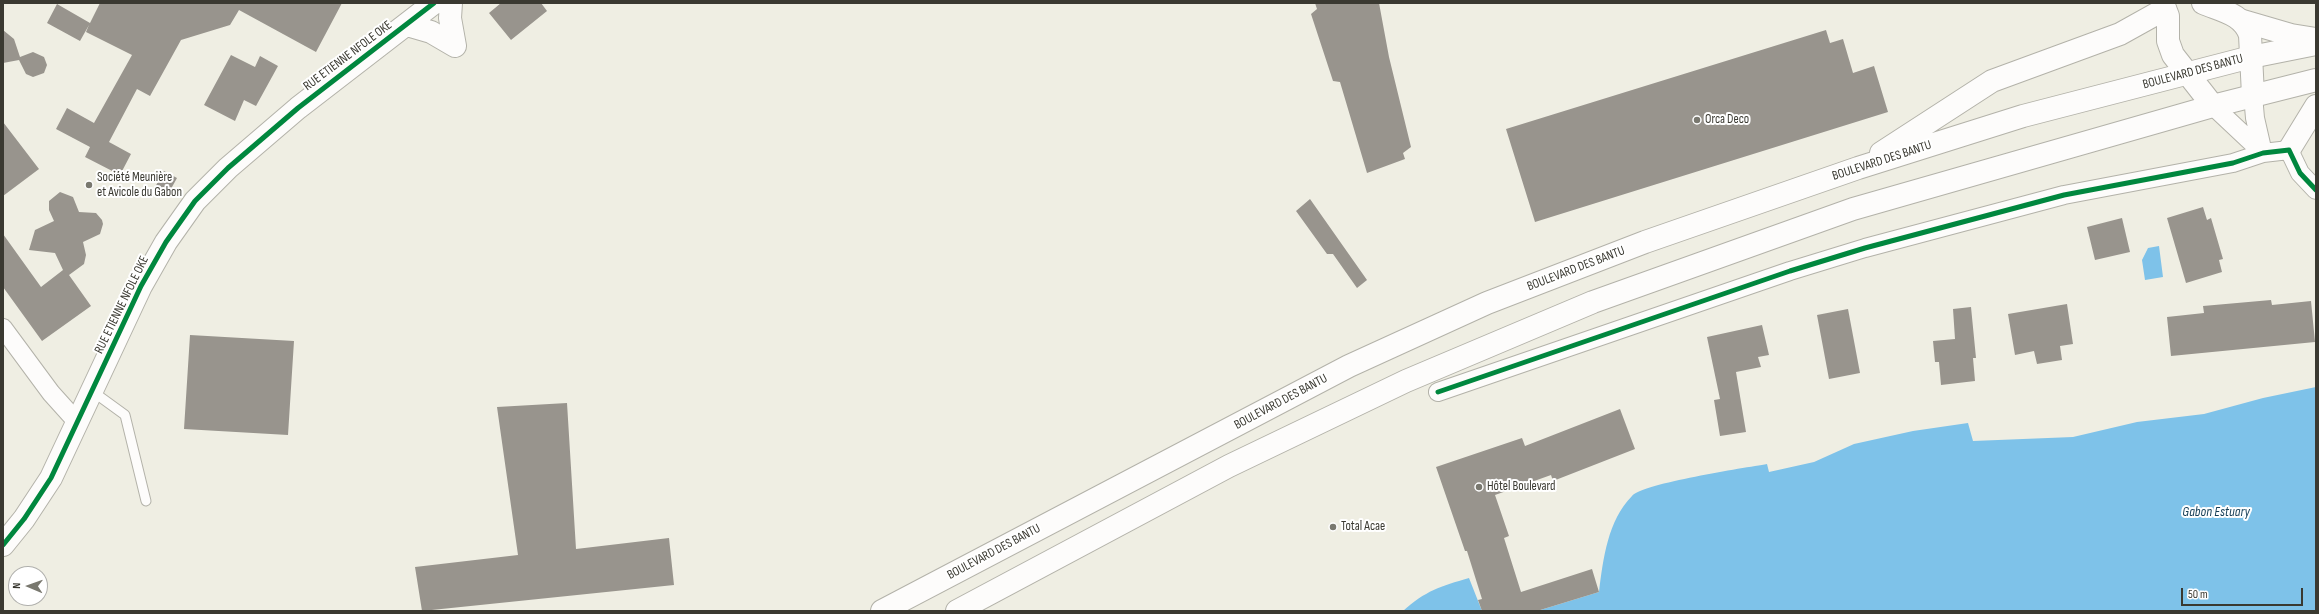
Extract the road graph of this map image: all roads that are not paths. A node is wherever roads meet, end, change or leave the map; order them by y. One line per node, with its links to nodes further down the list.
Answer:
1 (434, 3): 6 (main road, RUE ETIENNE NFOLE OKE)
2 (451, 3): 6 (main road)
3 (2203, 3): 5 (main road)
4 (2164, 6): 10 (main road); 17 (main road)
5 (2243, 21): 7 (main road); 9 (main road)
6 (407, 25): 20 (main road, RUE ETIENNE NFOLE OKE)
7 (2316, 39)
8 (2316, 44): 9 (main road, BOULEVARD DES BANTU)
9 (2251, 57): 10 (main road, BOULEVARD DES BANTU); 12 (main road)
10 (2186, 74): 13 (main road); 17 (main road, BOULEVARD DES BANTU)
11 (2316, 80): 12 (main road)
12 (2253, 95): 13 (main road); 16 (street)
13 (2213, 106): 16 (street); 26 (main road)
14 (2316, 106): 15 (main road)
15 (2289, 150): 16 (street); 18 (street)
16 (2263, 152): 21 (street)
17 (1858, 168): 25 (main road, BOULEVARD DES BANTU)
18 (2316, 190)
19 (3, 328): 22 (street)
20 (92, 391): 22 (main road, RUE ETIENNE NFOLE OKE); 23 (lane)
21 (1438, 392)
22 (78, 423): 24 (main road, RUE ETIENNE NFOLE OKE)
23 (146, 501)
24 (3, 544)
25 (882, 611)
26 (957, 611)

